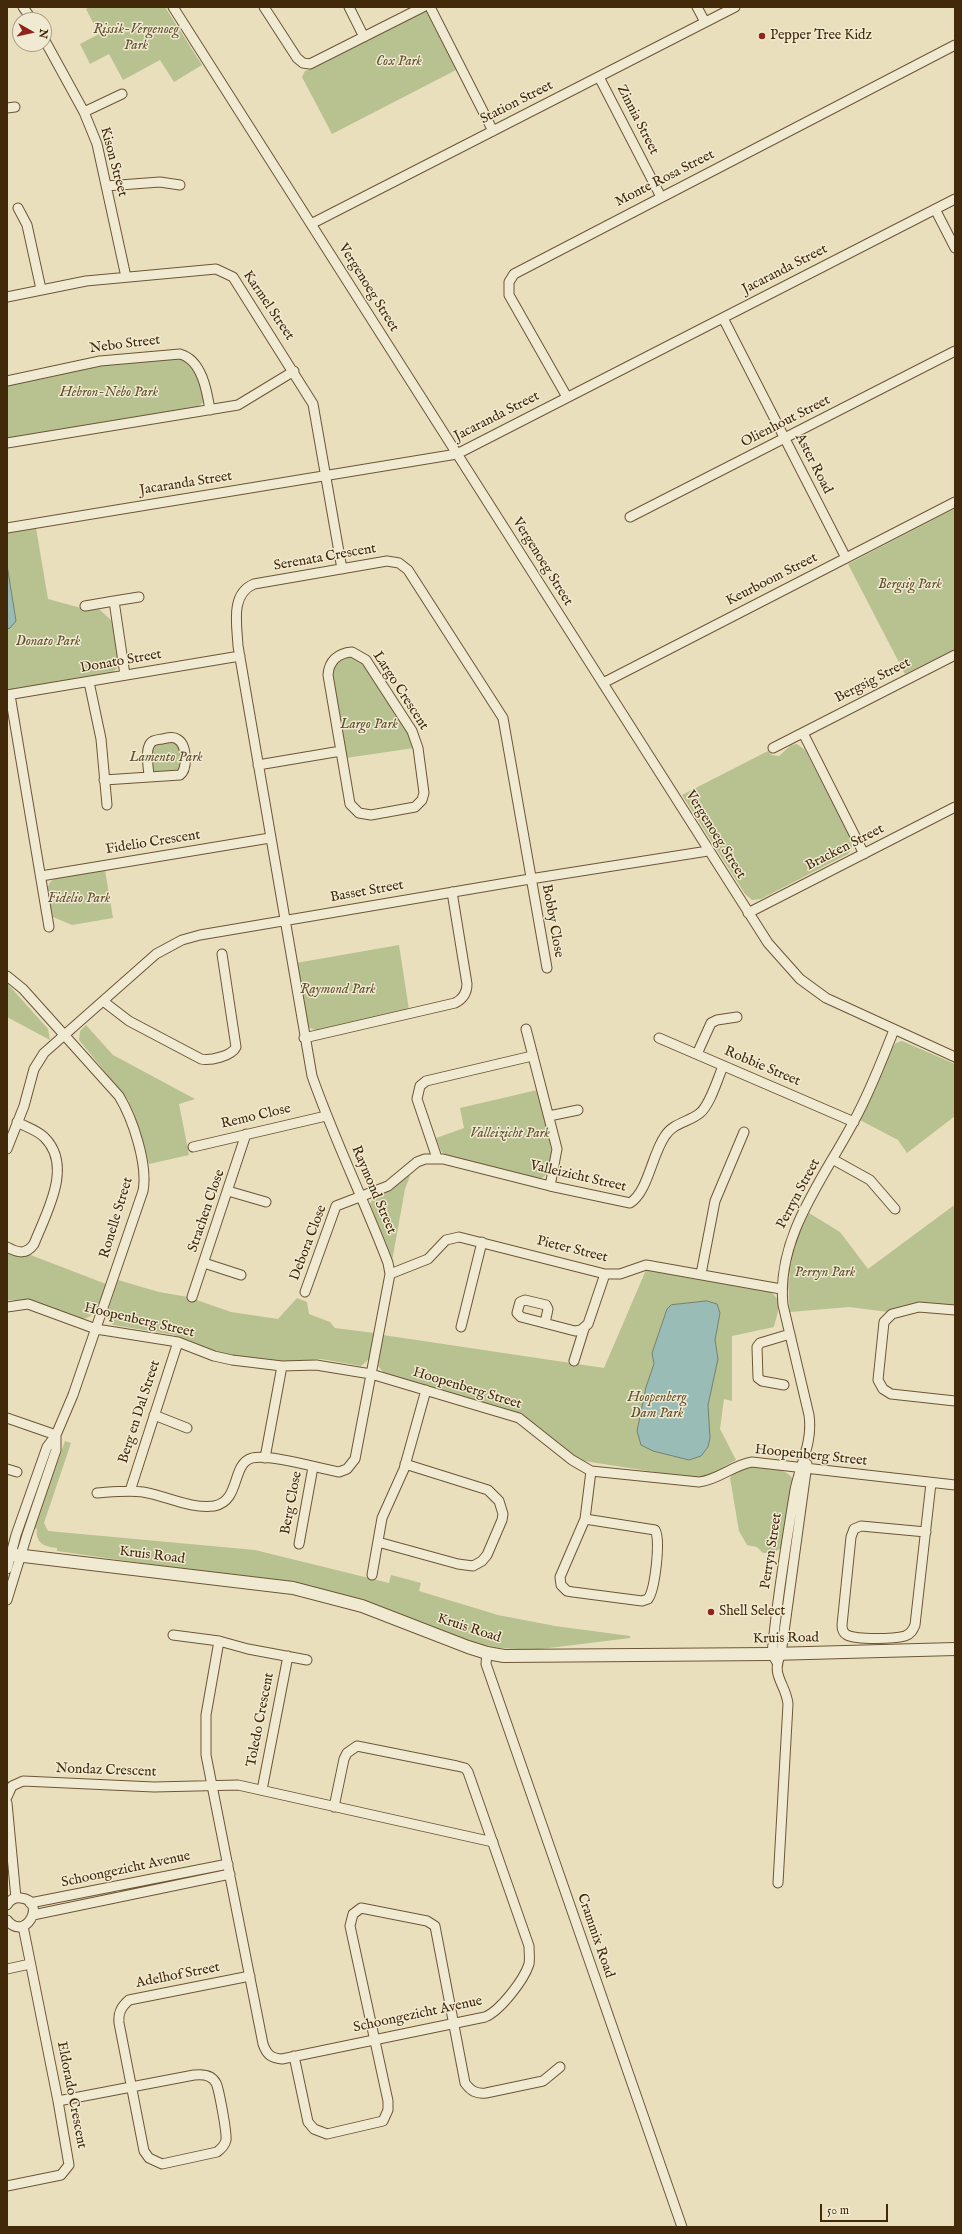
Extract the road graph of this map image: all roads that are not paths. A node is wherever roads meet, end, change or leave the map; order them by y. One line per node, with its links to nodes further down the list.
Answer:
1 (173, 7): 22 (street, Vergenoeg Street)
2 (264, 7): 9 (street)
3 (349, 7): 9 (street)
4 (423, 7): 9 (street)
5 (430, 7): 15 (street)
6 (697, 7): 8 (street)
7 (735, 7): 8 (street, Station Street)
8 (705, 22): 12 (street, Station Street)
9 (364, 37)
10 (955, 45): 18 (street, Monte Rosa Street)
11 (51, 52): 14 (street, Kison Street)
12 (599, 77): 15 (street, Station Street); 18 (street, Zinnia Street)
13 (122, 94): 14 (street)
14 (84, 112): 17 (street, Kison Street)
15 (493, 131): 22 (street, Station Street)
16 (180, 185): 17 (street)
17 (106, 186): 24 (street, Kison Street)
18 (661, 197): 31 (street, Monte Rosa Street)
19 (955, 199): 21 (street, Jacaranda Street)
20 (18, 208): 25 (street)
21 (935, 209): 23 (street); 27 (street, Jacaranda Street)
22 (311, 224): 35 (street, Vergenoeg Street)
23 (955, 248)
24 (126, 277): 25 (street, Karmel Street); 29 (street, Karmel Street)
25 (41, 290): 26 (street, Karmel Street)
26 (7, 297)
27 (723, 318): 31 (street, Jacaranda Street); 33 (street, Aster Road)
28 (955, 351): 33 (street, Olienhout Street)
29 (294, 371): 32 (street); 36 (street, Karmel Street)
30 (7, 381): 32 (street, Nebo Street)
31 (567, 397): 35 (street, Jacaranda Street)
32 (210, 410): 34 (street)
33 (784, 438): 38 (street, Olienhout Street); 40 (street, Aster Road)
34 (7, 443)
35 (457, 454): 36 (street, Jacaranda Street); 49 (street, Vergenoeg Street)
36 (326, 475): 39 (street, Jacaranda Street); 41 (street, Karmel Street)
37 (955, 502): 40 (street, Keurboom Street)
38 (630, 517)
39 (7, 528)
40 (846, 558): 49 (street, Keurboom Street)
41 (342, 569): 46 (street, Serenata Crescent); 63 (street, Serenata Crescent)
42 (139, 597): 43 (street)
43 (114, 601): 44 (street); 47 (street)
44 (85, 606)
45 (955, 655): 51 (street, Bergsig Street)
46 (240, 656): 47 (street, Donato Street); 54 (street, Serenata Crescent)
47 (126, 675): 48 (street, Donato Street)
48 (89, 682): 50 (street, Donato Street); 56 (street)
49 (603, 683): 60 (street, Vergenoeg Street)
50 (8, 695): 62 (street)
51 (803, 733): 52 (street, Bergsig Street); 61 (street)
52 (773, 748)
53 (341, 751): 53 (street, Largo Crescent); 54 (street)
54 (258, 765): 59 (street, Serenata Crescent)
55 (149, 777): 55 (street); 56 (street)
56 (104, 780): 57 (street)
57 (107, 805)
58 (955, 807): 61 (street, Bracken Street)
59 (270, 838): 62 (street, Fidelio Crescent); 66 (street, Serenata Crescent)
60 (708, 851): 63 (street, Basset Street); 65 (street, Vergenoeg Street)
61 (864, 854): 65 (street, Bracken Street)
62 (41, 876): 67 (street)
63 (530, 879): 64 (street, Basset Street); 69 (street, Bobby Close)
64 (452, 892): 66 (street, Basset Street); 76 (street)
65 (748, 914): 74 (street, Vergenoeg Street)
66 (284, 921): 71 (street, Basset Street); 76 (street, Raymond Street)
67 (49, 927)
68 (222, 954): 71 (street)
69 (547, 968)
70 (7, 976): 75 (street, Ronelle Street)
71 (103, 1001): 75 (street, Basset Street)
72 (736, 1017): 78 (street)
73 (526, 1029): 79 (street)
74 (894, 1030): 80 (street, Vergenoeg Street); 86 (street, Perryn Street)
75 (64, 1036): 85 (street, Basset Street); 111 (street, Ronelle Street)
76 (304, 1038): 83 (street, Raymond Street)
77 (659, 1038): 78 (street, Robbie Street)
78 (697, 1054): 81 (street, Robbie Street)
79 (532, 1056): 84 (street); 91 (street)
80 (955, 1057)
81 (723, 1066): 86 (street, Robbie Street); 93 (street, Valleizicht Street)
82 (578, 1110): 84 (street)
83 (326, 1116): 88 (street, Remo Close); 95 (street, Raymond Street)
84 (548, 1116): 93 (street)
85 (18, 1122): 90 (street, Basset Street); 99 (street)
86 (854, 1122): 92 (street, Perryn Street)
87 (744, 1132): 103 (street)
88 (246, 1134): 89 (street, Remo Close); 94 (street, Strachen Close)
89 (193, 1147)
90 (7, 1148)
91 (438, 1158): 93 (street, Valleizicht Street); 95 (street, Valleizicht Street)
92 (834, 1160): 97 (street); 105 (street, Perryn Street)
93 (550, 1186)
94 (228, 1191): 96 (street); 100 (street, Strachen Close)
95 (362, 1196): 101 (street, Raymond Street); 106 (street, Debora Close)
96 (266, 1202)
97 (895, 1209)
98 (482, 1242): 101 (street, Pieter Street); 102 (street, Pieter Street); 112 (street)
99 (7, 1247)
100 (204, 1263): 104 (street); 107 (street, Strachen Close)
101 (390, 1274): 118 (street, Raymond Street)
102 (605, 1274): 103 (street, Pieter Street); 113 (street)
103 (701, 1274): 105 (street, Pieter Street)
104 (241, 1275)
105 (781, 1289): 114 (street, Perryn Street)
106 (305, 1292)
107 (192, 1297)
108 (7, 1307): 111 (street, Hoopenberg Street)
109 (955, 1310): 121 (street)
110 (545, 1323): 113 (street)
111 (96, 1328): 115 (street, Hoopenberg Street); 125 (street, Ronelle Street)
112 (461, 1328)
113 (584, 1329): 116 (street)
114 (790, 1334): 119 (street); 129 (street, Perryn Street)
115 (178, 1342): 117 (street, Hoopenberg Street); 122 (street, Berg en Dal Street)
116 (574, 1362)
117 (282, 1366): 118 (street, Hoopenberg Street); 126 (street)
118 (371, 1374): 120 (street, Hoopenberg Street); 128 (street, Raymond Street)
119 (784, 1386)
120 (426, 1390): 127 (street); 131 (street, Hoopenberg Street)
121 (955, 1401)
122 (154, 1415): 124 (street); 135 (street, Berg en Dal Street)
123 (7, 1418): 125 (street)
124 (187, 1428)
125 (56, 1435): 141 (street, Ronelle Street)
126 (265, 1458): 128 (street); 135 (street)
127 (405, 1464): 139 (street); 139 (street)
128 (313, 1468): 140 (street, Berg Close)
129 (804, 1468): 131 (street, Hoopenberg Street); 133 (street, Hoopenberg Street); 150 (street, Perryn Street)
130 (7, 1469): 132 (street)
131 (591, 1471): 137 (street)
132 (17, 1472)
133 (931, 1483): 134 (street, Hoopenberg Street); 138 (street)
134 (955, 1485)
135 (130, 1491): 136 (street)
136 (97, 1493)
137 (585, 1519): 137 (street)
138 (926, 1532): 138 (street)
139 (378, 1542): 143 (street)
140 (298, 1544)
141 (13, 1554): 142 (street, Ronelle Street); 144 (street, Ronelle Street); 148 (street, Kruis Road)
142 (7, 1569)
143 (372, 1575)
144 (7, 1600)
145 (172, 1635): 146 (street, Toledo Crescent)
146 (219, 1641): 149 (street, Toledo Crescent); 152 (street)
147 (955, 1649): 150 (street, Kruis Road)
148 (487, 1654): 150 (street, Kruis Road); 177 (street, Crammix Road)
149 (288, 1656): 151 (street, Toledo Crescent); 153 (street, Toledo Crescent)
150 (776, 1657): 160 (street, Perryn Street)
151 (306, 1660)
152 (213, 1786): 153 (street); 154 (street, Nondaz Crescent); 158 (street, Schoongezicht Avenue)
153 (262, 1790): 156 (street)
154 (7, 1797)
155 (7, 1803): 161 (street)
156 (334, 1807): 157 (street); 157 (street, Schoongezicht Avenue)
157 (493, 1842): 170 (street, Schoongezicht Avenue)
158 (228, 1864): 159 (street, Schoongezicht Avenue); 162 (street, Schoongezicht Avenue)
159 (230, 1874): 164 (street, Schoongezicht Avenue); 169 (street, Schoongezicht Avenue)
160 (778, 1883)
161 (16, 1898): 162 (street); 163 (street)
162 (30, 1903): 164 (street)
163 (7, 1905)
164 (33, 1915): 166 (street)
165 (8, 1921): 166 (street)
166 (23, 1926): 167 (street, Eldorado Crescent)
167 (30, 1964): 168 (street); 175 (street, Eldorado Crescent)
168 (7, 1969)
169 (250, 1976): 172 (street, Schoongezicht Avenue); 174 (street, Adelhof Street)
170 (454, 2023): 171 (street, Schoongezicht Avenue); 171 (street); 173 (street)
171 (374, 2040): 172 (street, Schoongezicht Avenue); 172 (street)
172 (294, 2056)
173 (560, 2067)
174 (132, 2087): 174 (street); 175 (street)
175 (58, 2101): 176 (street, Eldorado Crescent)
176 (7, 2186)
177 (682, 2227)

